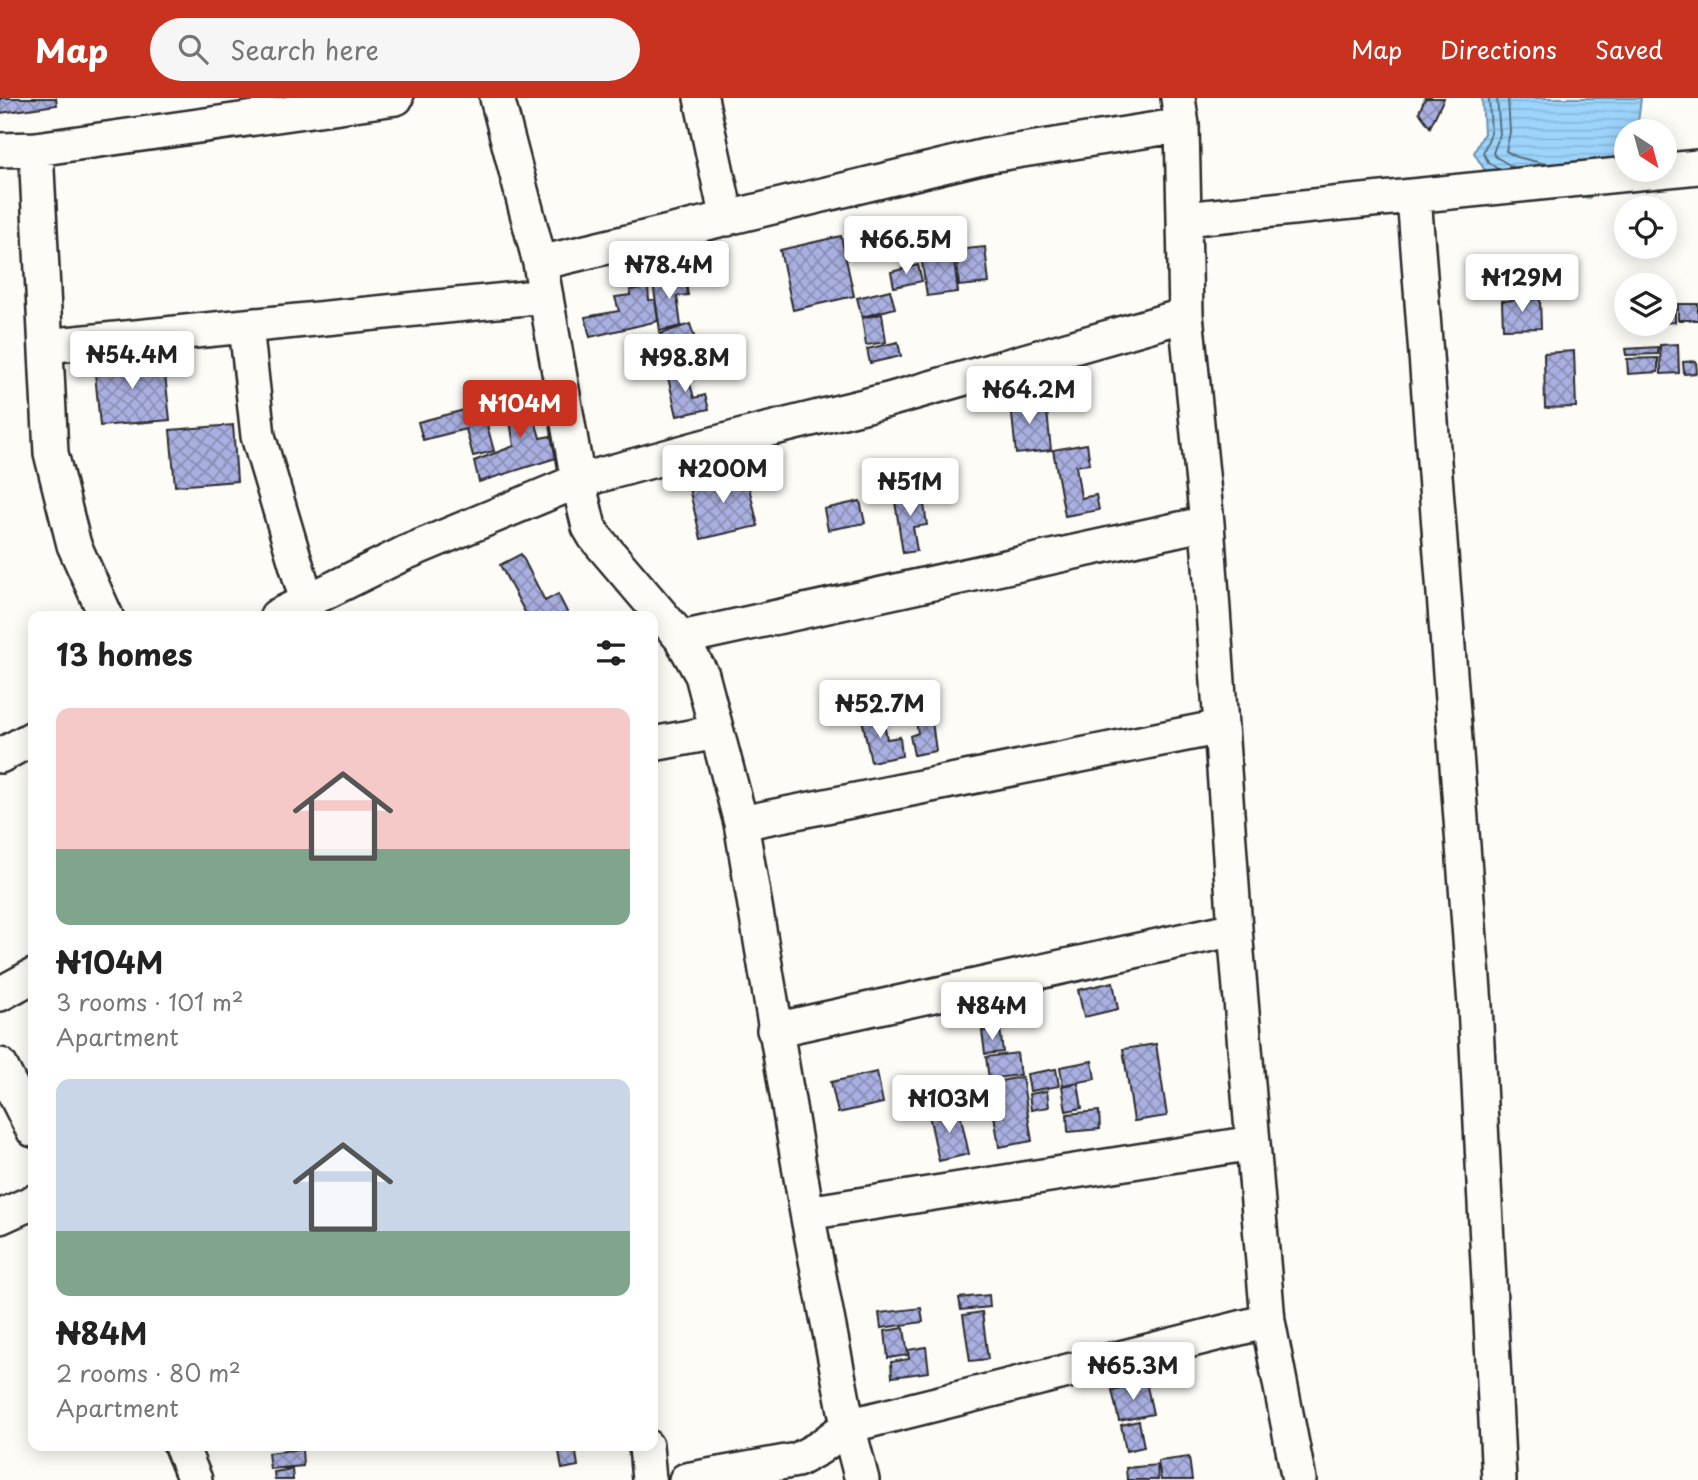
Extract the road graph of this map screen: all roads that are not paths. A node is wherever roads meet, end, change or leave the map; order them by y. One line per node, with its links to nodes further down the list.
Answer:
1 (396, 98): 4 (street)
2 (497, 98): 12 (street)
3 (701, 98): 10 (street)
4 (221, 110): 6 (street)
5 (1180, 111): 10 (street); 11 (street)
6 (36, 149): 7 (street); 16 (street)
7 (0, 150)
8 (1698, 167): 9 (street)
9 (1414, 196): 11 (street); 48 (street)
10 (727, 219): 12 (street)
11 (1184, 219): 14 (street)
12 (540, 264): 13 (street)
13 (546, 296): 15 (street); 17 (street)
14 (1186, 315): 17 (street); 18 (street)
15 (246, 326): 16 (street); 19 (street)
16 (46, 346): 20 (street)
17 (578, 481): 19 (street); 22 (street)
18 (1208, 523): 22 (street); 23 (street)
19 (307, 601): 21 (street)
20 (104, 611)
21 (287, 611)
22 (681, 638): 24 (street)
23 (1221, 727): 28 (street); 29 (street)
24 (717, 732): 26 (street); 28 (street)
25 (28, 741): 27 (street)
26 (658, 743)
27 (0, 756)
28 (741, 823): 32 (street)
29 (1235, 929): 32 (street); 35 (street)
30 (28, 979): 31 (street)
31 (0, 994)
32 (774, 1031): 37 (street)
33 (0, 1065): 34 (street)
34 (28, 1120)
35 (1253, 1143): 37 (street); 39 (street)
36 (28, 1204): 38 (street)
37 (807, 1213): 40 (street)
38 (0, 1217)
39 (1268, 1321): 40 (street); 47 (street)
40 (848, 1426): 45 (street); 46 (street)
41 (183, 1451): 43 (street)
42 (646, 1451): 44 (street)
43 (195, 1480)
44 (649, 1480)
45 (686, 1480)
46 (862, 1480)
47 (1299, 1480)
48 (1499, 1480)

